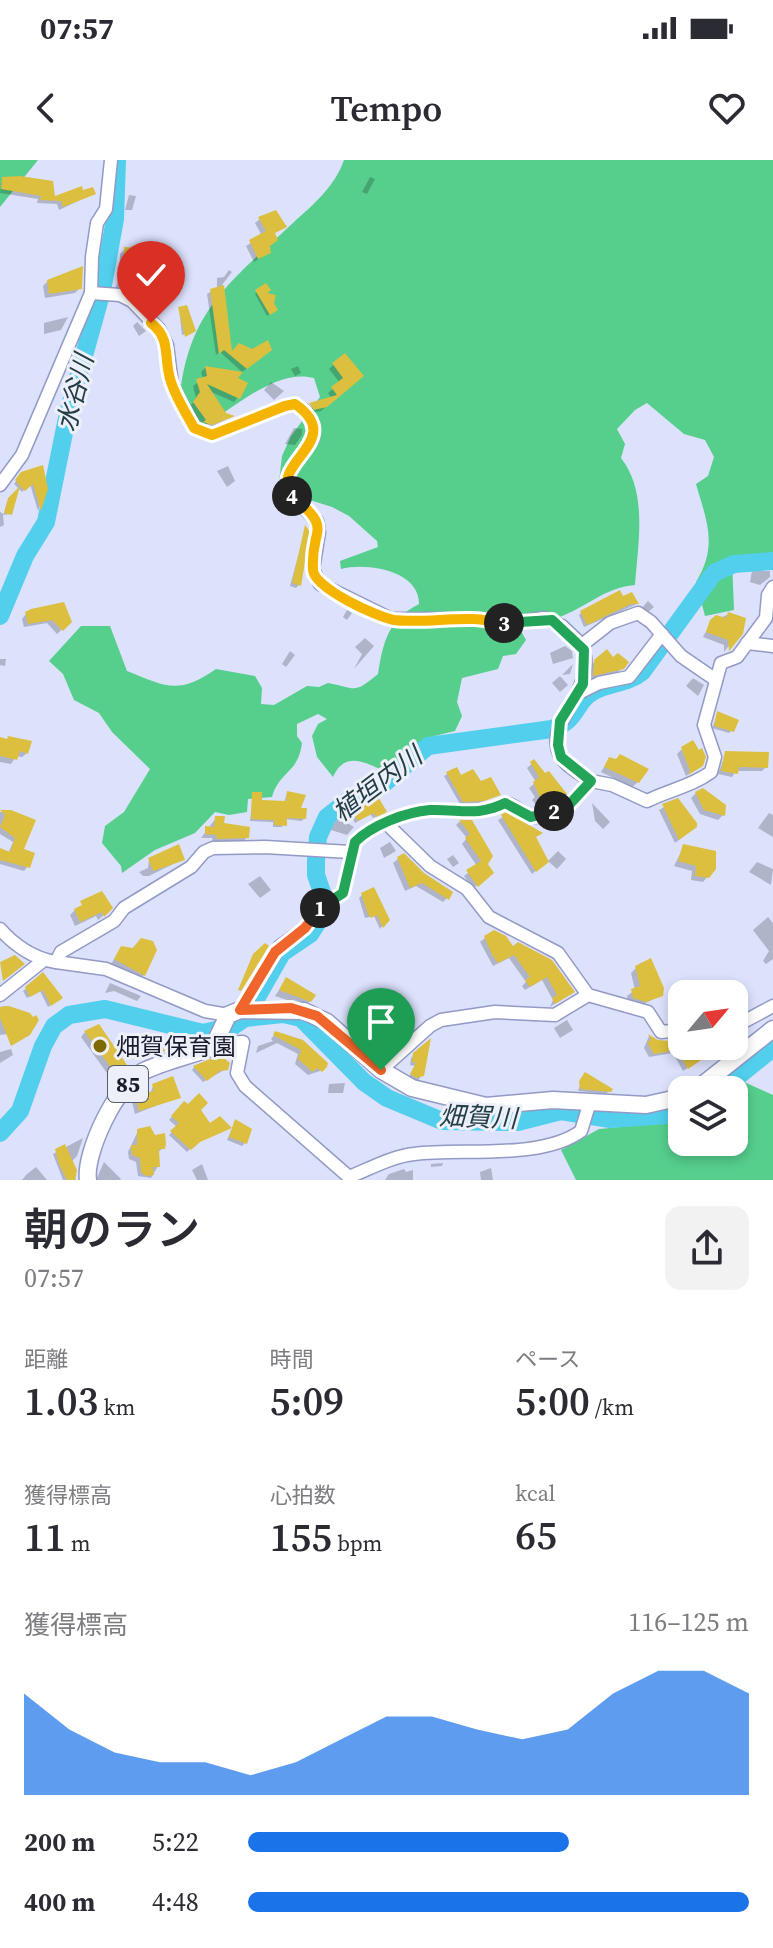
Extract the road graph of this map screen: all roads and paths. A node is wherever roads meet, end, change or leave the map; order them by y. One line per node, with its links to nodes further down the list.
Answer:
1 (111, 160): 2 (street)
2 (91, 293): 3 (street); 7 (street)
3 (0, 485)
4 (773, 587): 6 (street)
5 (662, 634): 7 (street); 9 (street); 10 (street)
6 (747, 643): 8 (street); 9 (street)
7 (582, 645): 10 (street)
8 (773, 646)
9 (716, 680): 11 (street)
10 (581, 692): 11 (street)
11 (591, 781): 12 (street)
12 (387, 824): 13 (street); 17 (street)
13 (350, 852): 15 (street); 20 (street)
14 (0, 929): 15 (street)
15 (50, 961): 16 (street); 20 (street)
16 (0, 995)
17 (588, 995): 22 (street); 23 (street)
18 (773, 1006): 19 (street)
19 (748, 1019)
20 (233, 1021): 23 (main road, 85); 26 (street); 27 (main road, 85)
21 (773, 1029): 24 (main road)
22 (668, 1031)
23 (381, 1070): 26 (main road, 85)
24 (714, 1076)
25 (668, 1100): 26 (main road, 85)
26 (590, 1102)
27 (88, 1180)

